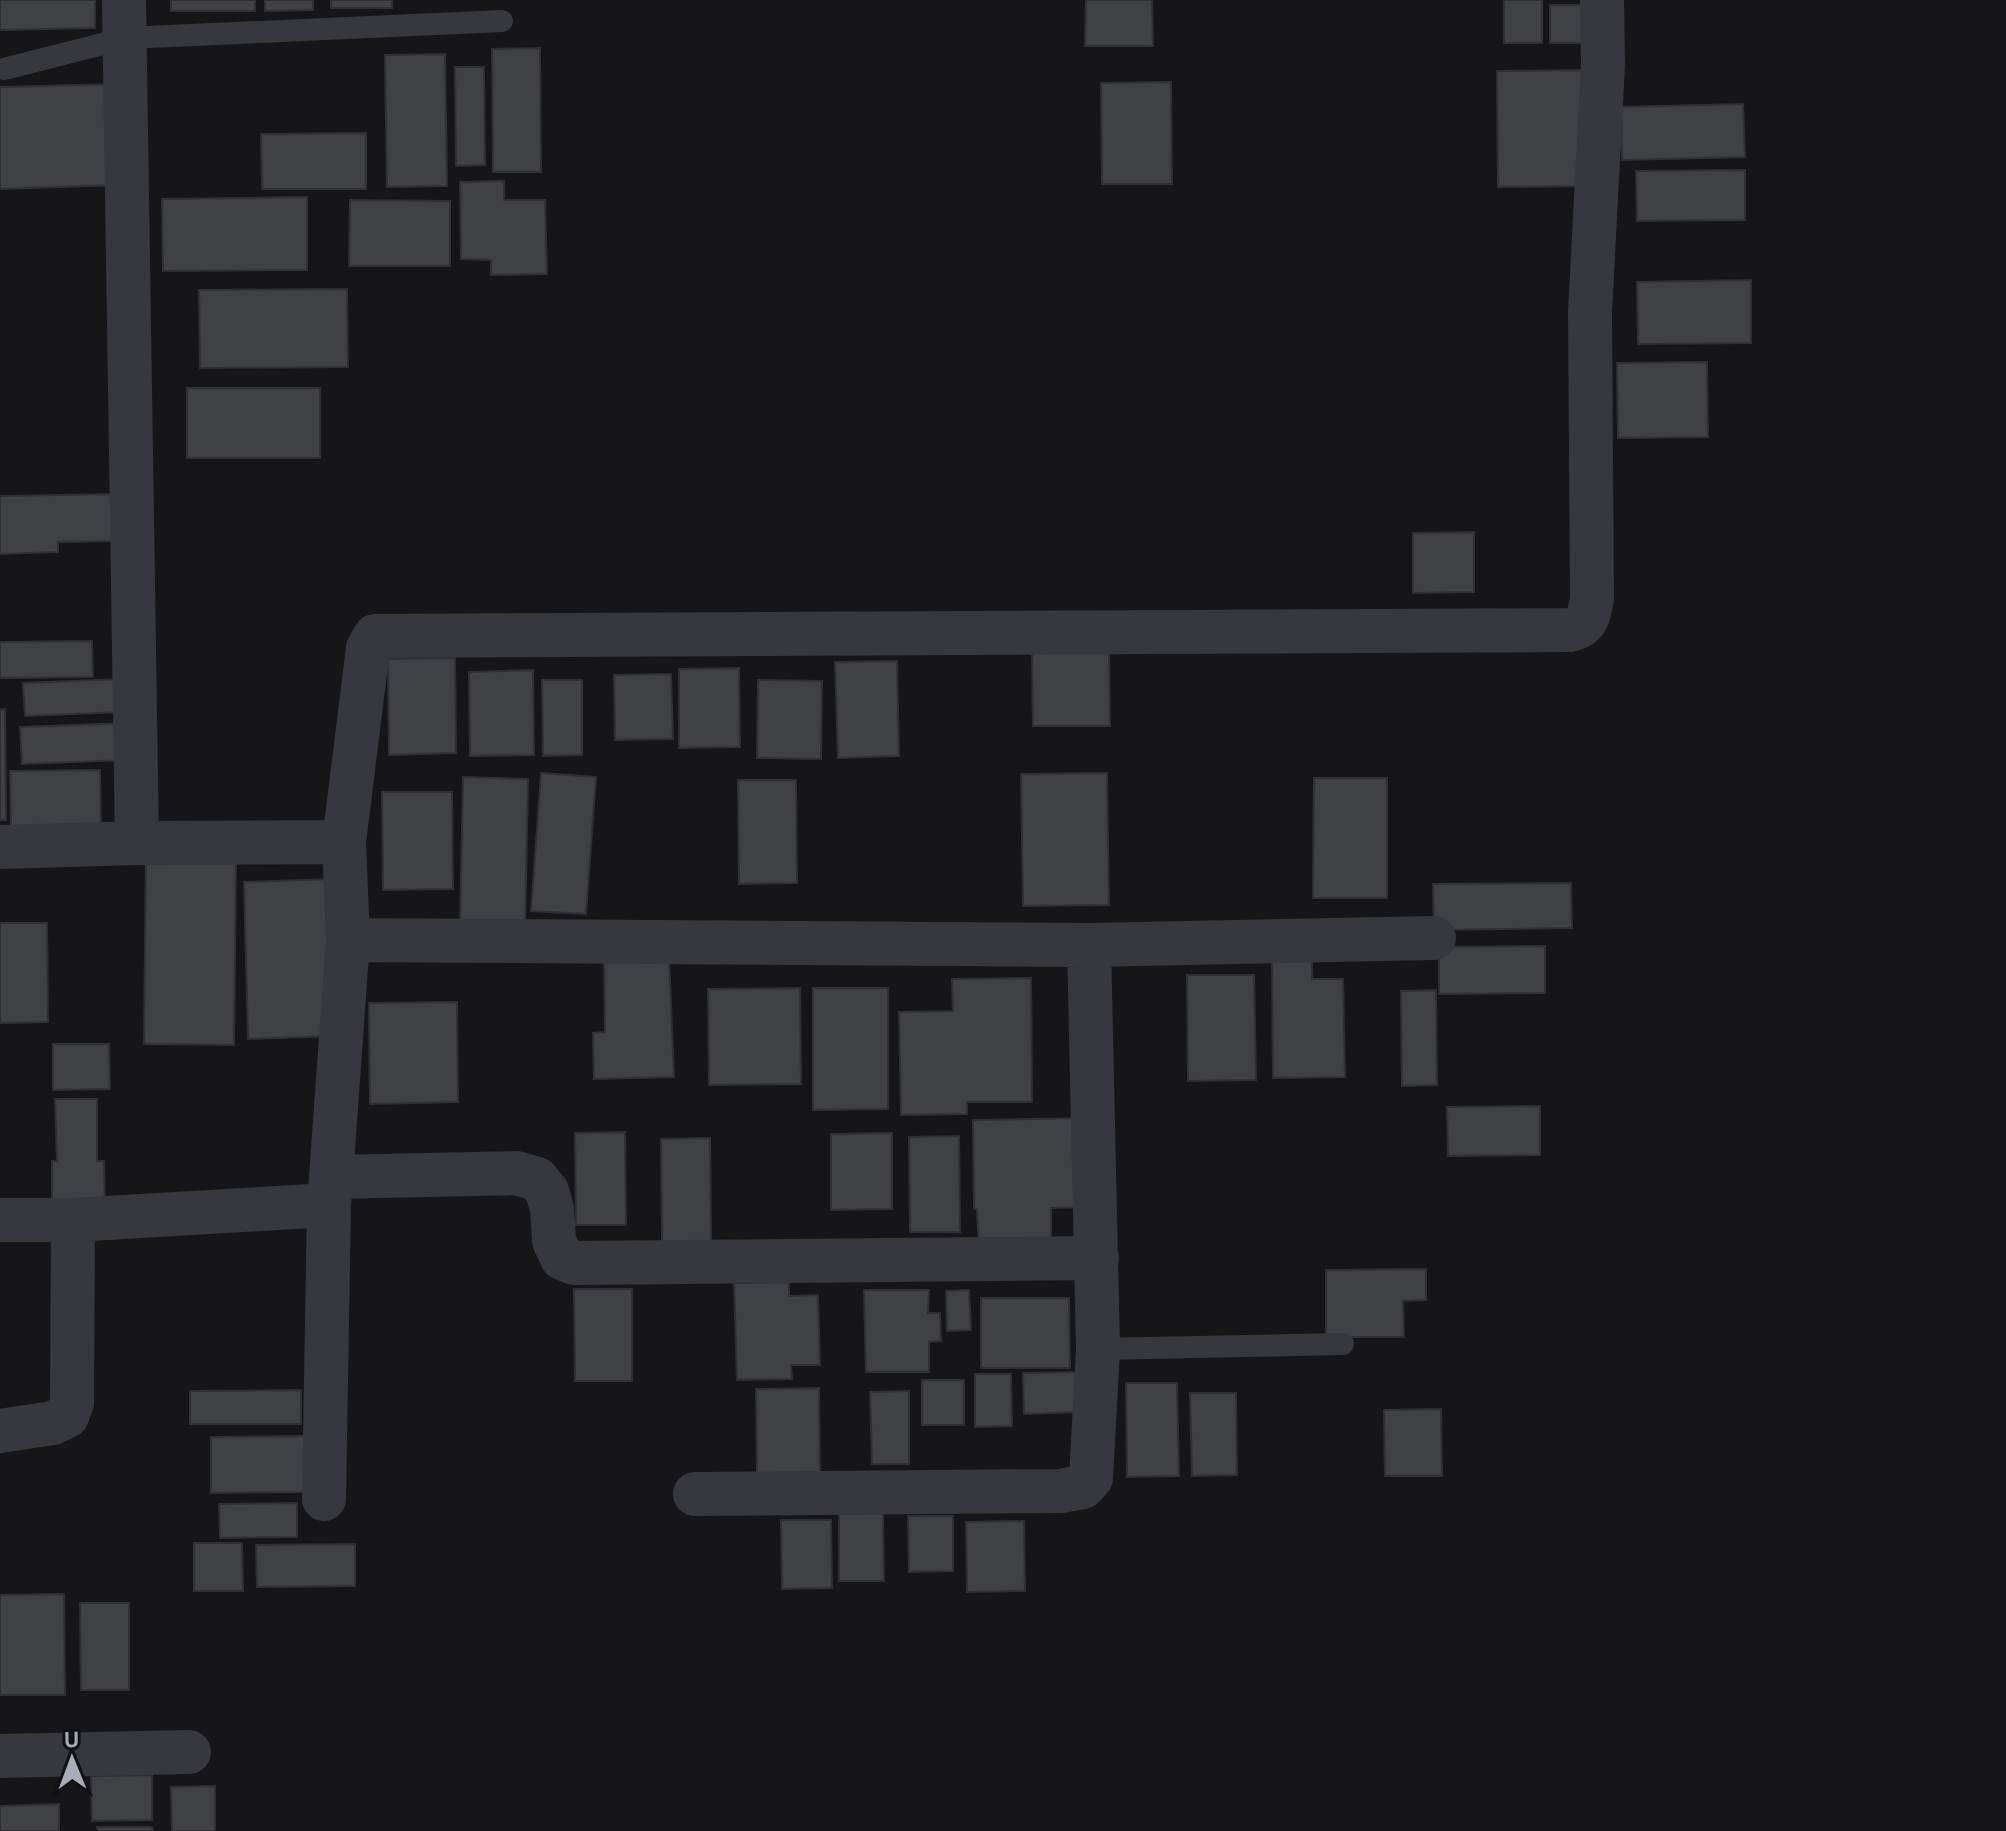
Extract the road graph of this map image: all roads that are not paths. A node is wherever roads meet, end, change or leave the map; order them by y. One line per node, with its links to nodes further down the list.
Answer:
1 (1602, 0): 5 (street)
2 (125, 19): 3 (lane); 4 (lane); 6 (street)
3 (502, 21)
4 (4, 69)
5 (344, 842): 6 (street); 9 (street)
6 (137, 843): 7 (street)
7 (0, 847)
8 (1434, 938): 10 (street)
9 (348, 940): 10 (street); 11 (street)
10 (1089, 945): 14 (street)
11 (331, 1191): 13 (street); 14 (street); 19 (street)
12 (0, 1220): 13 (street)
13 (73, 1220): 17 (street)
14 (1097, 1258): 16 (street)
15 (1343, 1344): 16 (lane)
16 (1098, 1349): 18 (street)
17 (0, 1431)
18 (695, 1494)
19 (324, 1499)
20 (189, 1752): 21 (street)
21 (0, 1756)

